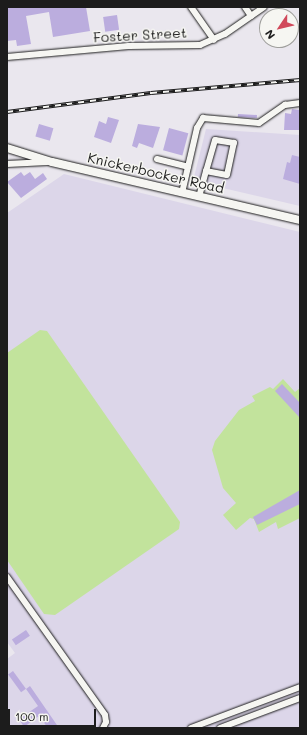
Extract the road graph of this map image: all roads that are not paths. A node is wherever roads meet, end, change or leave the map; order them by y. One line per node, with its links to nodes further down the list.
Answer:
1 (191, 7): 5 (street)
2 (245, 7): 4 (street)
3 (264, 7): 4 (street, Foster Street)
4 (251, 16): 5 (street, Foster Street)
5 (214, 40): 6 (street, Foster Street)
6 (7, 57)
7 (300, 103): 12 (street)
8 (7, 148): 10 (main road, Knickerbocker Road)
9 (157, 159): 12 (street)
10 (52, 162): 11 (street); 14 (main road, Knickerbocker Road)
11 (7, 164)
12 (188, 167): 14 (street)
13 (206, 171): 13 (street); 15 (street)
14 (182, 192): 15 (main road, Knickerbocker Road)
15 (199, 197): 16 (main road, Knickerbocker Road)
16 (300, 220)
17 (7, 577): 20 (street)
18 (300, 687): 21 (street)
19 (300, 698): 22 (street)
20 (103, 728)
21 (190, 728)
22 (220, 728)

